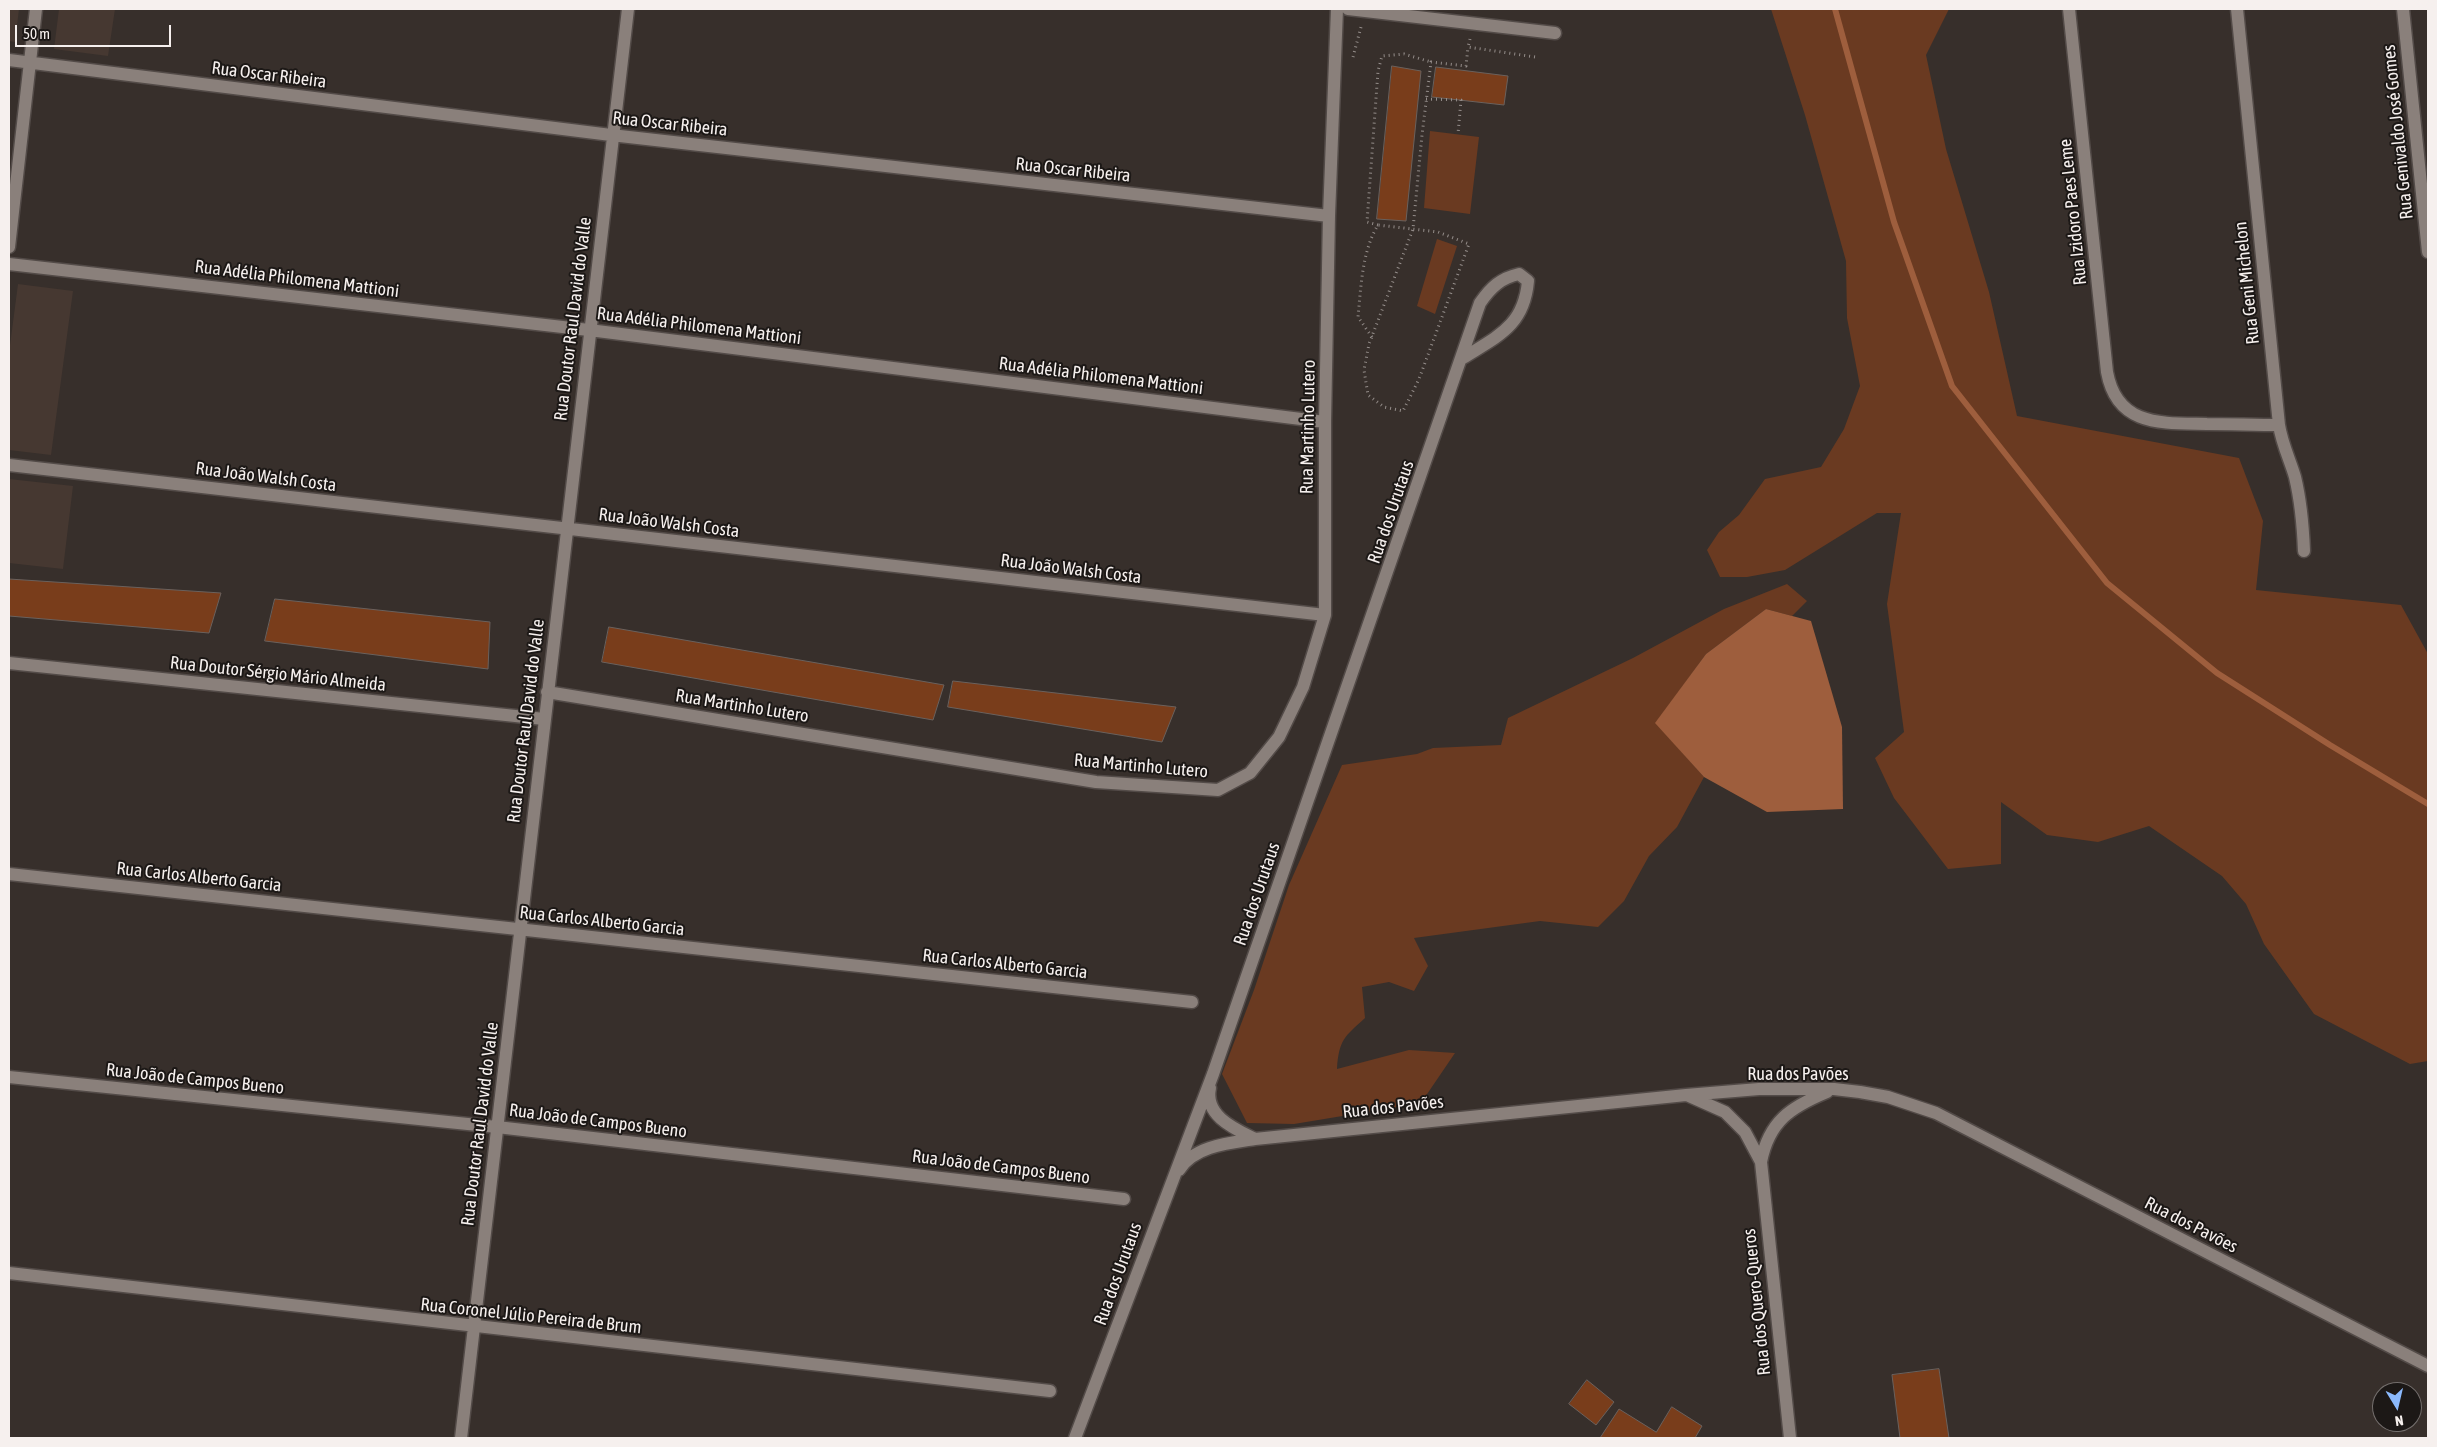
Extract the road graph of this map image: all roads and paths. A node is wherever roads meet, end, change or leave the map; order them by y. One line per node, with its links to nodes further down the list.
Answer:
1 (36, 9): 13 (street)
2 (628, 9): 17 (street, Rua Doutor Raul David do Valle)
3 (1337, 9): 18 (street, Rua Martinho Lutero)
4 (1348, 9): 8 (street)
5 (2069, 9): 28 (street, Rua Izidoro Paes Leme)
6 (2237, 9): 28 (street, Rua Geni Michelon)
7 (2403, 9): 22 (street, Rua Genivaldo José Gomes)
8 (1474, 25): 9 (street); 10 (path)
9 (1555, 33)
10 (1468, 47): 11 (path); 14 (path)
11 (1535, 57)
12 (9, 60): 13 (street, Rua Oscar Ribeira)
13 (30, 62): 17 (street, Rua Oscar Ribeira); 21 (street)
14 (1431, 62): 15 (path); 19 (path)
15 (1426, 99): 16 (path); 20 (path)
16 (1458, 134)
17 (611, 135): 18 (street, Rua Oscar Ribeira); 24 (street, Rua Doutor Raul David do Valle)
18 (1329, 216): 27 (street, Rua Martinho Lutero)
19 (1378, 225): 20 (path); 25 (path)
20 (1413, 230): 25 (path); 25 (path)
21 (9, 247)
22 (2428, 252)
23 (9, 264): 24 (street, Rua Adélia Philomena Mattioni)
24 (589, 330): 27 (street, Rua Adélia Philomena Mattioni); 30 (street, Rua Doutor Raul David do Valle)
25 (1372, 337)
26 (1463, 358): 26 (street, Rua dos Urutaus); 39 (street, Rua dos Urutaus)
27 (1325, 422): 32 (street, Rua Martinho Lutero)
28 (2279, 425): 31 (street, Rua Geni Michelon)
29 (9, 465): 30 (street, Rua João Walsh Costa)
30 (566, 529): 32 (street, Rua João Walsh Costa); 34 (street, Rua Doutor Raul David do Valle)
31 (2304, 551)
32 (1325, 615): 34 (street, Rua Martinho Lutero)
33 (9, 663): 35 (street, Rua Doutor Sérgio Mário Almeida)
34 (547, 692): 35 (street, Rua Doutor Raul David do Valle)
35 (544, 719): 37 (street, Rua Doutor Raul David do Valle)
36 (9, 874): 37 (street, Rua Carlos Alberto Garcia)
37 (520, 929): 38 (street, Rua Carlos Alberto Garcia); 43 (street, Rua Doutor Raul David do Valle)
38 (1192, 1002)
39 (1213, 1074): 44 (street); 46 (street, Rua dos Urutaus)
40 (9, 1077): 43 (street, Rua João de Campos Bueno)
41 (1834, 1089): 42 (street, Rua dos Pavões); 45 (street, Rua dos Quero-Queros); 50 (street, Rua dos Pavões)
42 (1686, 1095): 44 (street, Rua dos Pavões); 45 (street, Rua dos Quero-Queros)
43 (497, 1127): 47 (street, Rua João de Campos Bueno); 49 (street, Rua Doutor Raul David do Valle)
44 (1255, 1139): 46 (street, Rua dos Pavões)
45 (1761, 1162): 54 (street, Rua dos Quero-Queros)
46 (1169, 1187): 53 (street, Rua dos Urutaus)
47 (1124, 1199)
48 (9, 1273): 49 (street, Rua Coronel Júlio Pereira de Brum)
49 (474, 1327): 51 (street, Rua Coronel Júlio Pereira de Brum); 52 (street, Rua Doutor Raul David do Valle)
50 (2428, 1366)
51 (1050, 1391)
52 (462, 1438)
53 (1075, 1438)
54 (1790, 1438)

